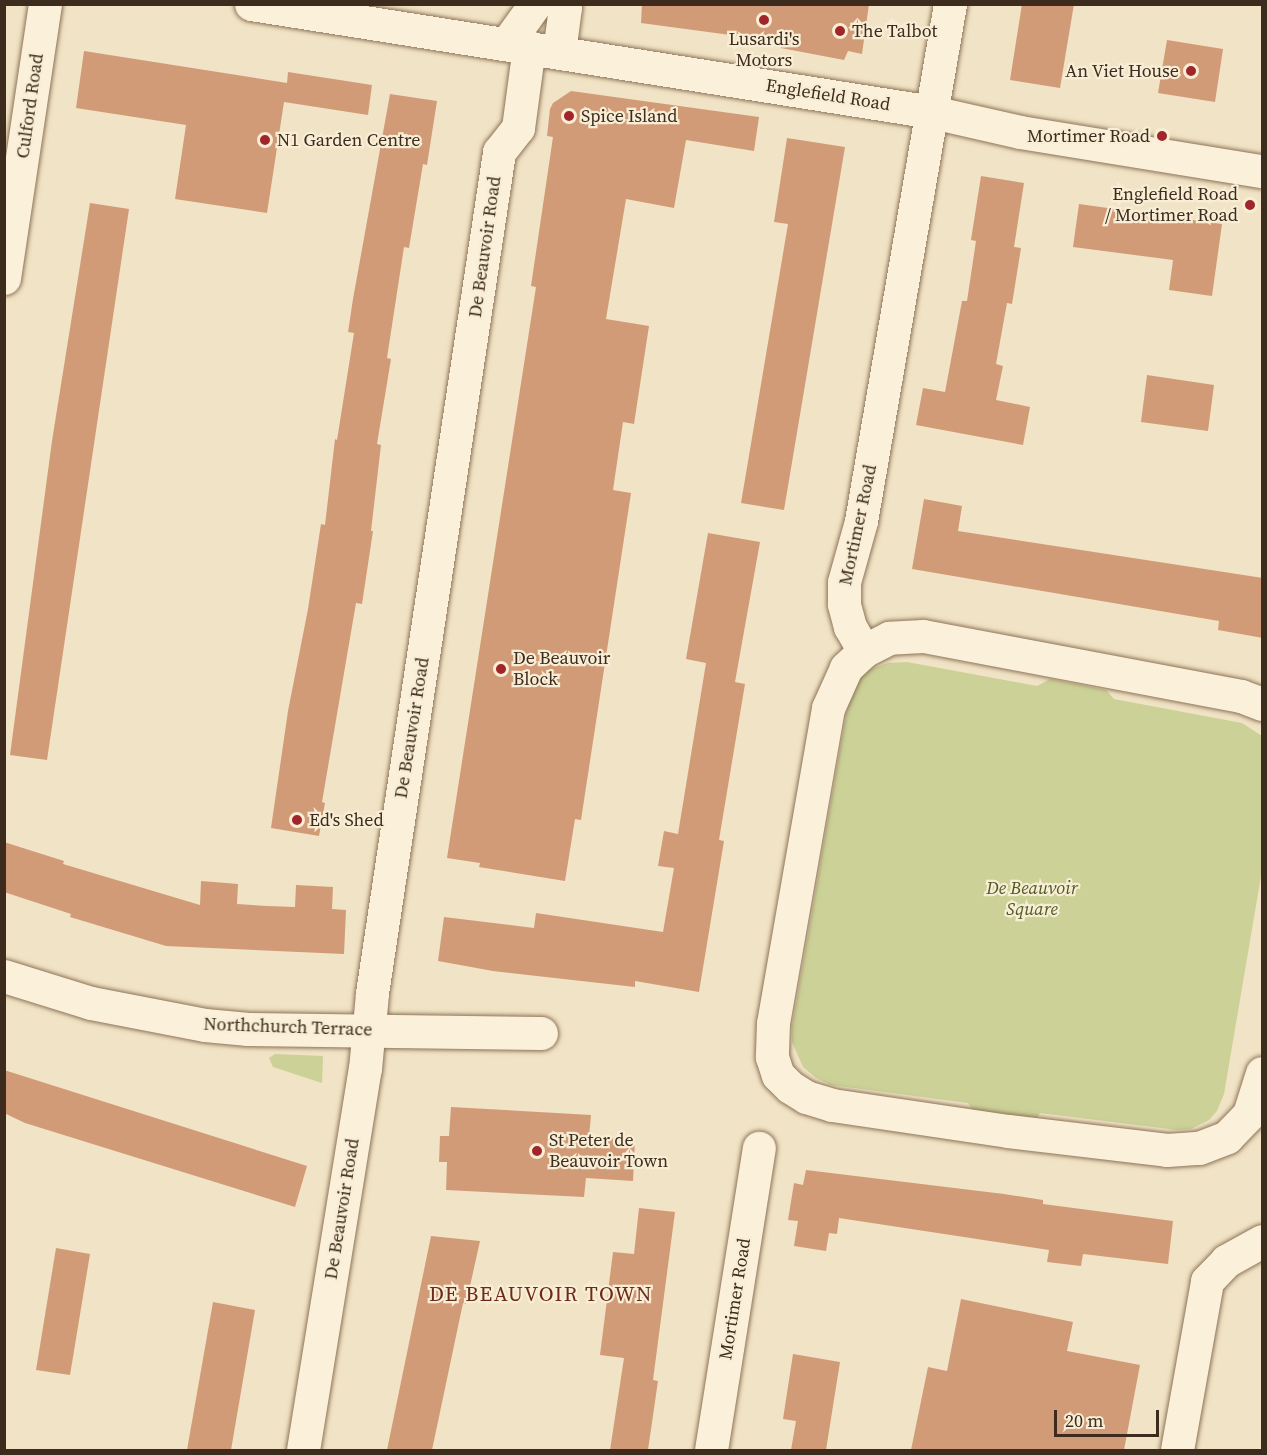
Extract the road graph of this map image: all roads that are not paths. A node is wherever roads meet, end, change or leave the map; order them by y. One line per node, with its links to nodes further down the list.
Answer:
1 (45, 4): 9 (street, Culford Road)
2 (251, 4): 6 (street, Englefield Road)
3 (535, 4): 6 (street)
4 (563, 4): 6 (street, De Beauvoir Road)
5 (950, 4): 7 (street, Mortimer Road)
6 (532, 47): 7 (street, Englefield Road); 13 (street, De Beauvoir Road)
7 (932, 112): 8 (street, Englefield Road); 10 (street, Mortimer Road)
8 (1263, 171)
9 (4, 278)
10 (864, 651): 11 (street); 15 (street)
11 (1263, 704)
12 (4, 976): 13 (street, Northchurch Terrace)
13 (369, 1029): 14 (street, Northchurch Terrace); 18 (street, De Beauvoir Road)
14 (541, 1033)
15 (1263, 1073)
16 (759, 1148): 19 (street, Mortimer Road)
17 (1263, 1241): 20 (street)
18 (303, 1450)
19 (711, 1450)
20 (1177, 1450)

